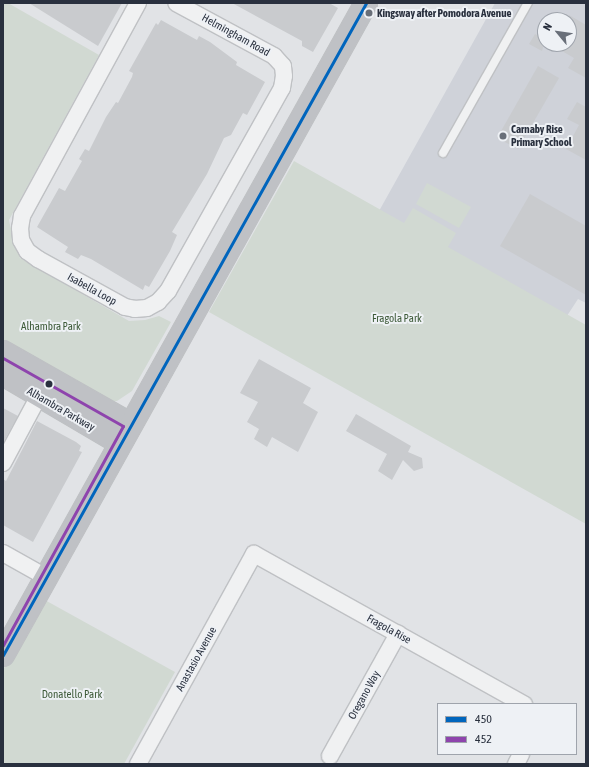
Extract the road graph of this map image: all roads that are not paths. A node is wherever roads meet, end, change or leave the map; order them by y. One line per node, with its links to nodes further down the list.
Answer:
1 (138, 3): 5 (street, Isabella Loop)
2 (176, 3): 5 (street, Helmingham Road)
3 (366, 3): 10 (street)
4 (528, 3): 6 (lane)
5 (274, 56)
6 (443, 153)
7 (3, 352): 10 (street, Alhambra Parkway)
8 (3, 374): 9 (street, Alhambra Parkway)
9 (39, 396): 10 (street, Alhambra Parkway); 11 (street)
10 (125, 433): 14 (street)
11 (3, 463)
12 (3, 553): 14 (street)
13 (254, 554): 15 (street, Fragola Rise); 20 (street, Anastasio Avenue)
14 (46, 577): 16 (street)
15 (398, 634): 17 (street, Fragola Rise); 19 (street, Oregano Way)
16 (3, 655)
17 (522, 703)
18 (520, 755): 21 (street)
19 (330, 756)
20 (138, 764)
21 (516, 764)

